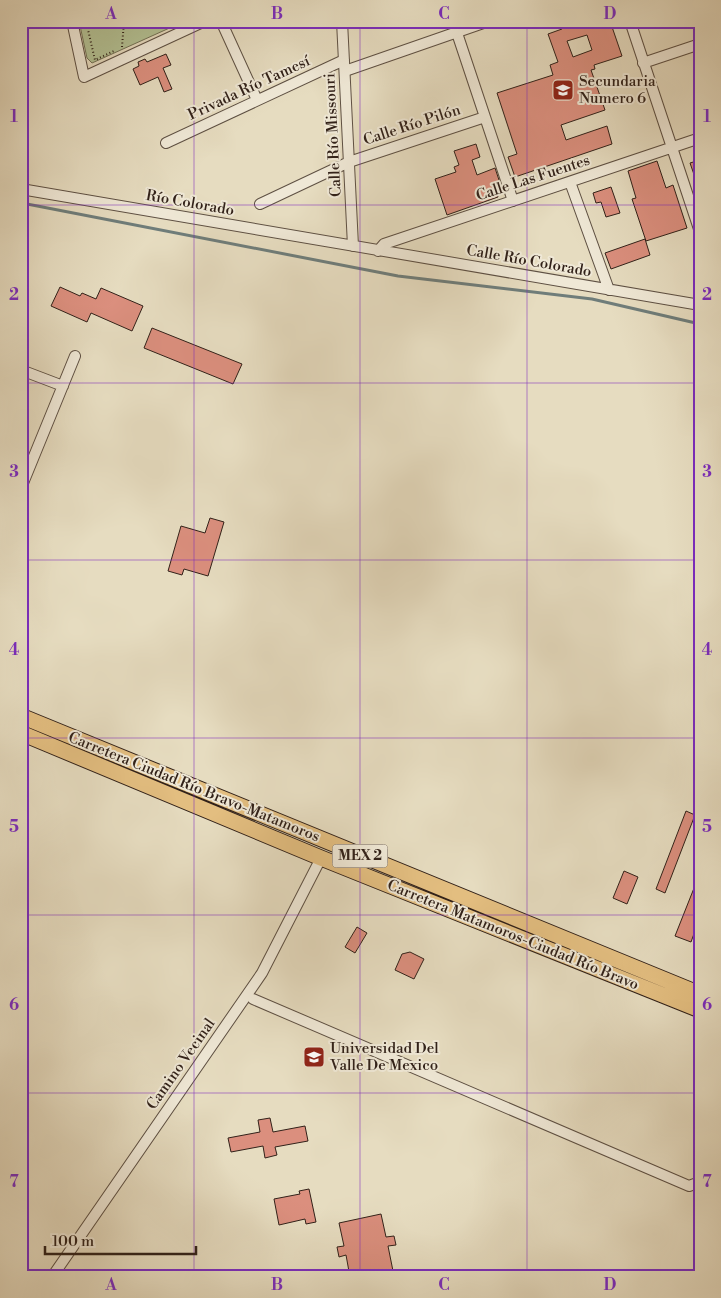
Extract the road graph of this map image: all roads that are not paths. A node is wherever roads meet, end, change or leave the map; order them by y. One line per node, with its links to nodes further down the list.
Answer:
1 (72, 21): 2 (street)
2 (205, 21)
3 (220, 21): 11 (street)
4 (342, 21): 10 (street, Calle Río Missouri)
5 (489, 21): 7 (street, Privada Río Tamesí)
6 (630, 21): 9 (street)
7 (457, 33): 10 (street, Privada Río Tamesí); 12 (street)
8 (700, 44): 9 (street)
9 (643, 63): 15 (street)
10 (344, 66): 11 (street, Privada Río Tamesí); 16 (street, Calle Río Missouri)
11 (257, 100): 14 (street, Privada Río Tamesí)
12 (485, 117): 16 (street, Calle Río Pilón); 19 (street)
13 (700, 138): 15 (street, Calle Las Fuentes)
14 (166, 143)
15 (672, 148): 17 (street, Calle Las Fuentes); 21 (street)
16 (349, 162): 20 (street, Calle Río Pilón); 22 (street, Calle Río Missouri)
17 (570, 182): 19 (street, Calle Las Fuentes); 24 (street)
18 (21, 189): 22 (street, Río Colorado)
19 (513, 201): 23 (street, Calle Las Fuentes)
20 (260, 204)
21 (699, 228)
22 (354, 246): 23 (street, Calle Río Colorado)
23 (378, 251): 24 (street, Calle Río Colorado)
24 (609, 290): 25 (street, Calle Río Colorado)
25 (700, 305)
26 (76, 356): 28 (street)
27 (21, 370): 28 (street)
28 (63, 386): 29 (street)
29 (21, 488)
30 (21, 716): 32 (highway, Carretera Ciudad Río Bravo-Matamoros / MEX 2)
31 (21, 734): 33 (highway, Carretera Matamoros-Ciudad Río Bravo / MEX 2)
32 (122, 758): 33 (highway); 35 (highway, Carretera Ciudad Río Bravo-Matamoros / MEX 2)
33 (116, 772): 34 (highway, Carretera Matamoros-Ciudad Río Bravo / MEX 2)
34 (321, 858): 36 (highway, Carretera Matamoros-Ciudad Río Bravo / MEX 2); 41 (street, Camino Vecinal)
35 (477, 904): 36 (highway); 37 (highway, Carretera Ciudad Río Bravo-Matamoros / MEX 2)
36 (472, 919): 39 (highway, Carretera Matamoros-Ciudad Río Bravo / MEX 2)
37 (700, 994)
38 (252, 999): 40 (street)
39 (700, 1010)
40 (700, 1182)
41 (52, 1277)

